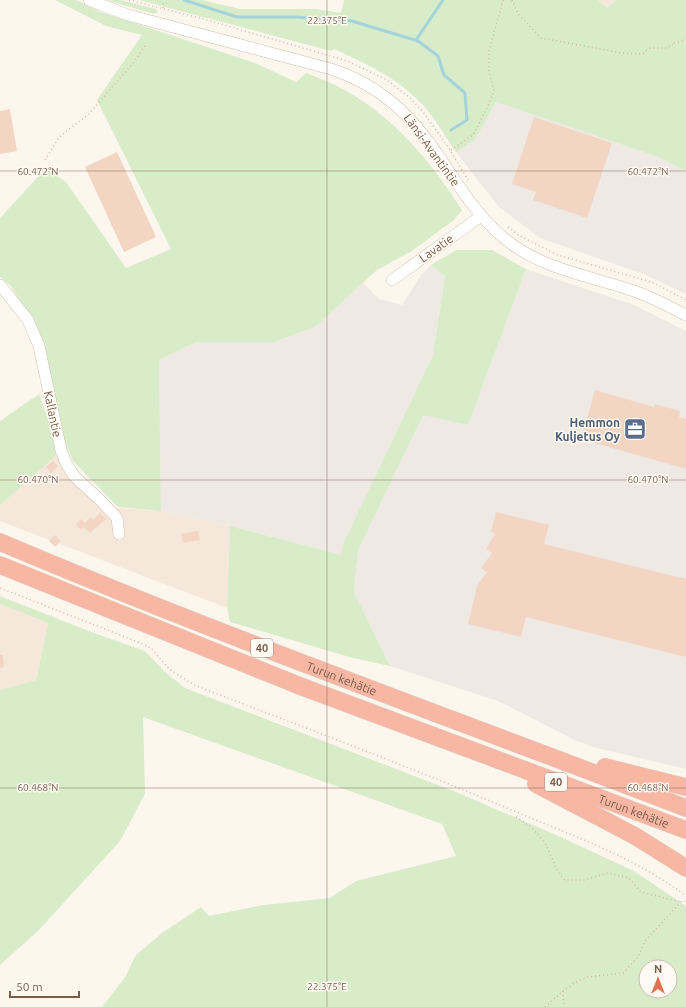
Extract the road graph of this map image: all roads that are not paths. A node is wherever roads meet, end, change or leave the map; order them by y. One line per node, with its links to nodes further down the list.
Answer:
1 (89, 0): 2 (street, Länsi-Avantintie)
2 (481, 216): 3 (street, Lavatie); 5 (street, Länsi-Avantintie)
3 (392, 280)
4 (0, 285): 6 (street, Kallantie)
5 (686, 315)
6 (120, 534)
7 (0, 542): 10 (highway, Turun kehätie / 40)
8 (0, 565): 9 (highway, Turun kehätie / 40)
9 (426, 732): 13 (highway, Turun kehätie / 40); 14 (highway)
10 (526, 747): 11 (highway); 12 (highway, Turun kehätie / 40)
11 (686, 787)
12 (686, 808)
13 (686, 830)
14 (686, 868)

